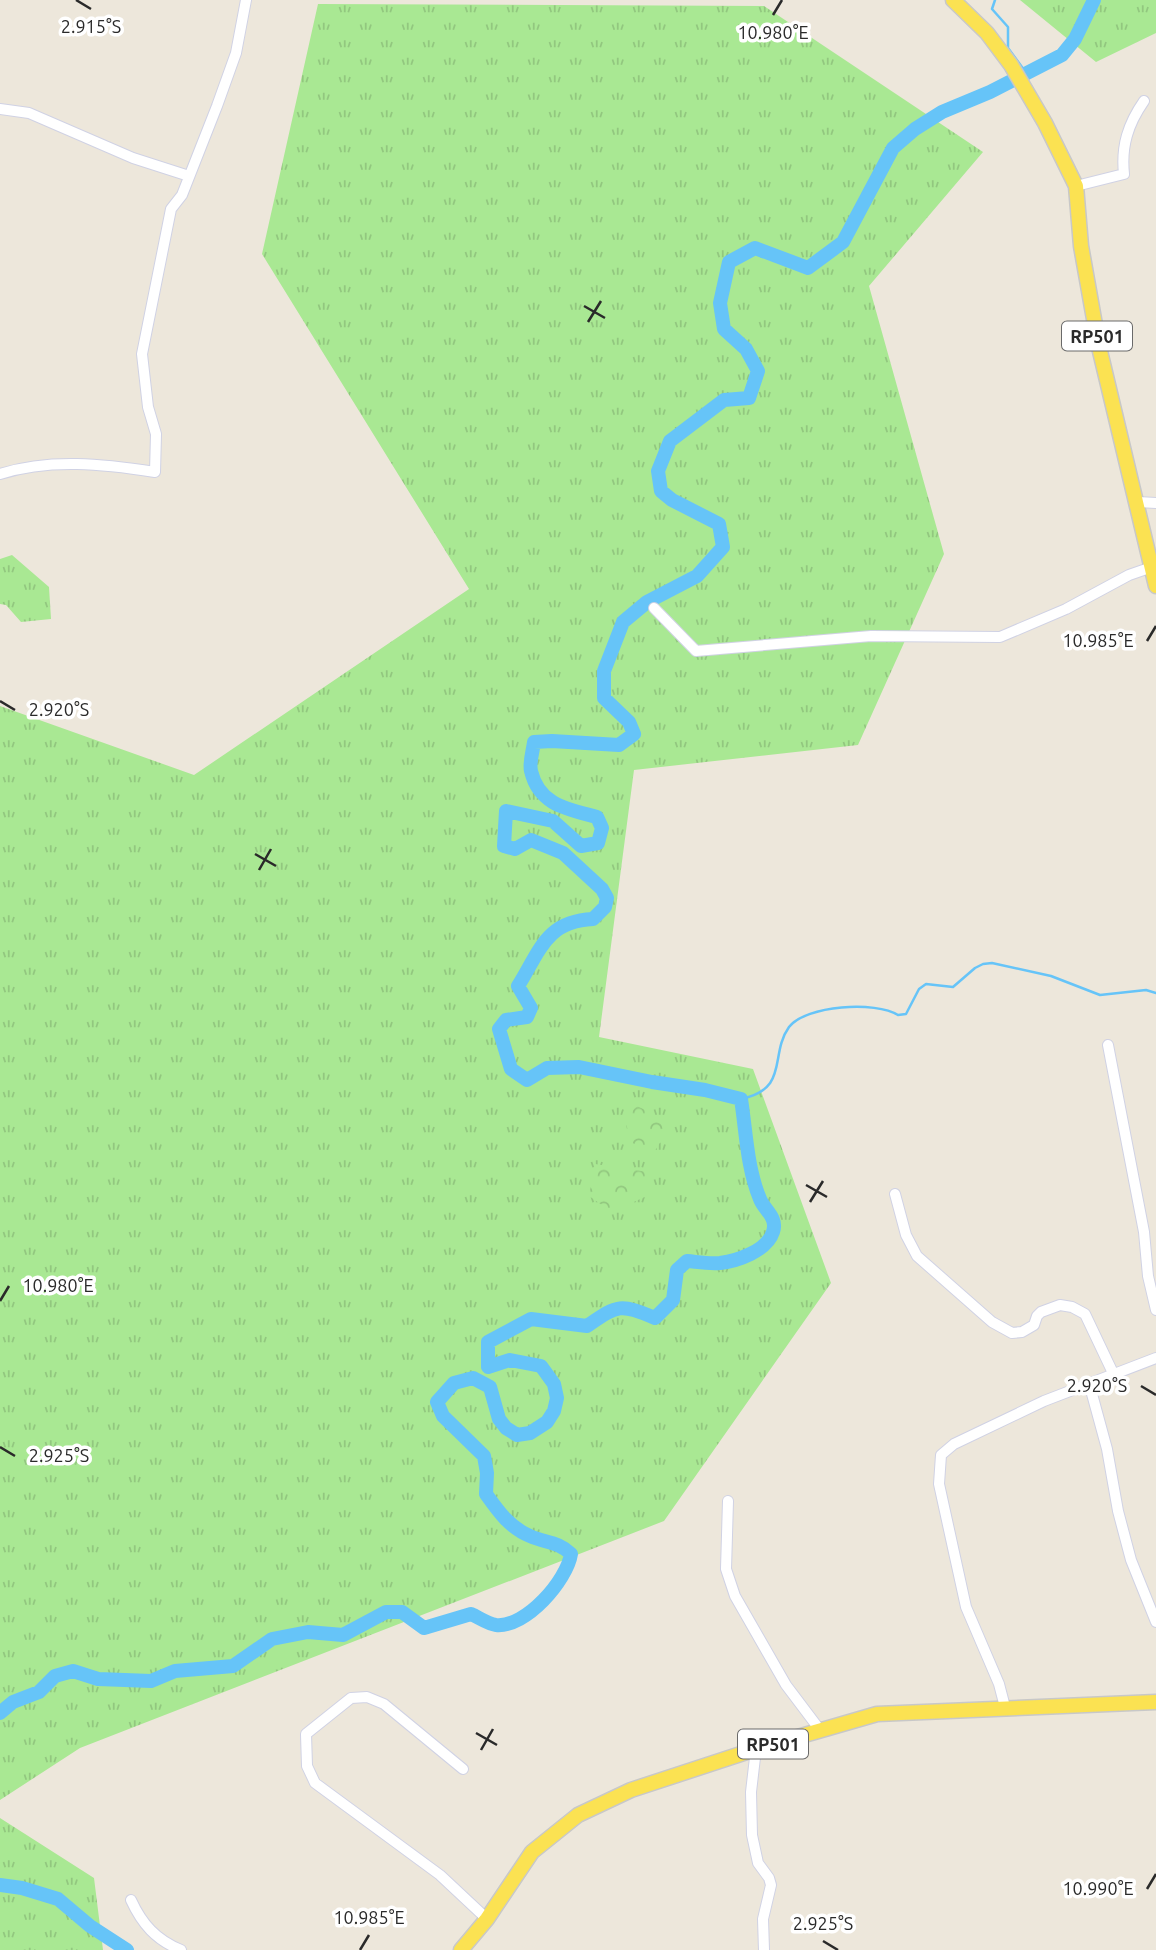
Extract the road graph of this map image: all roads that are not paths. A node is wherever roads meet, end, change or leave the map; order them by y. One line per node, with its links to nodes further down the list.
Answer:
1 (246, 0): 5 (street)
2 (953, 0): 6 (main road, RP501)
3 (1144, 101): 6 (street)
4 (0, 109): 5 (street)
5 (189, 176): 7 (street)
6 (1076, 186): 8 (main road, RP501)
7 (0, 474)
8 (1138, 502): 9 (street); 10 (main road, RP501)
9 (1156, 503)
10 (1152, 567): 11 (main road, RP501); 12 (street)
11 (1156, 586)
12 (654, 608)
13 (1108, 1045): 15 (street)
14 (895, 1194): 17 (street)
15 (1156, 1310)
16 (1156, 1358): 17 (street)
17 (1113, 1373): 18 (street)
18 (1089, 1383): 20 (street); 22 (street)
19 (728, 1501): 23 (street)
20 (1156, 1622)
21 (1156, 1702): 22 (main road, RP501)
22 (1005, 1707): 23 (main road, RP501)
23 (820, 1730): 24 (main road, RP501)
24 (756, 1749): 27 (main road, RP501); 30 (street)
25 (463, 1769): 27 (street)
26 (131, 1900): 28 (street)
27 (487, 1919): 29 (main road, RP501)
28 (181, 1950)
29 (461, 1950)
30 (764, 1950)

